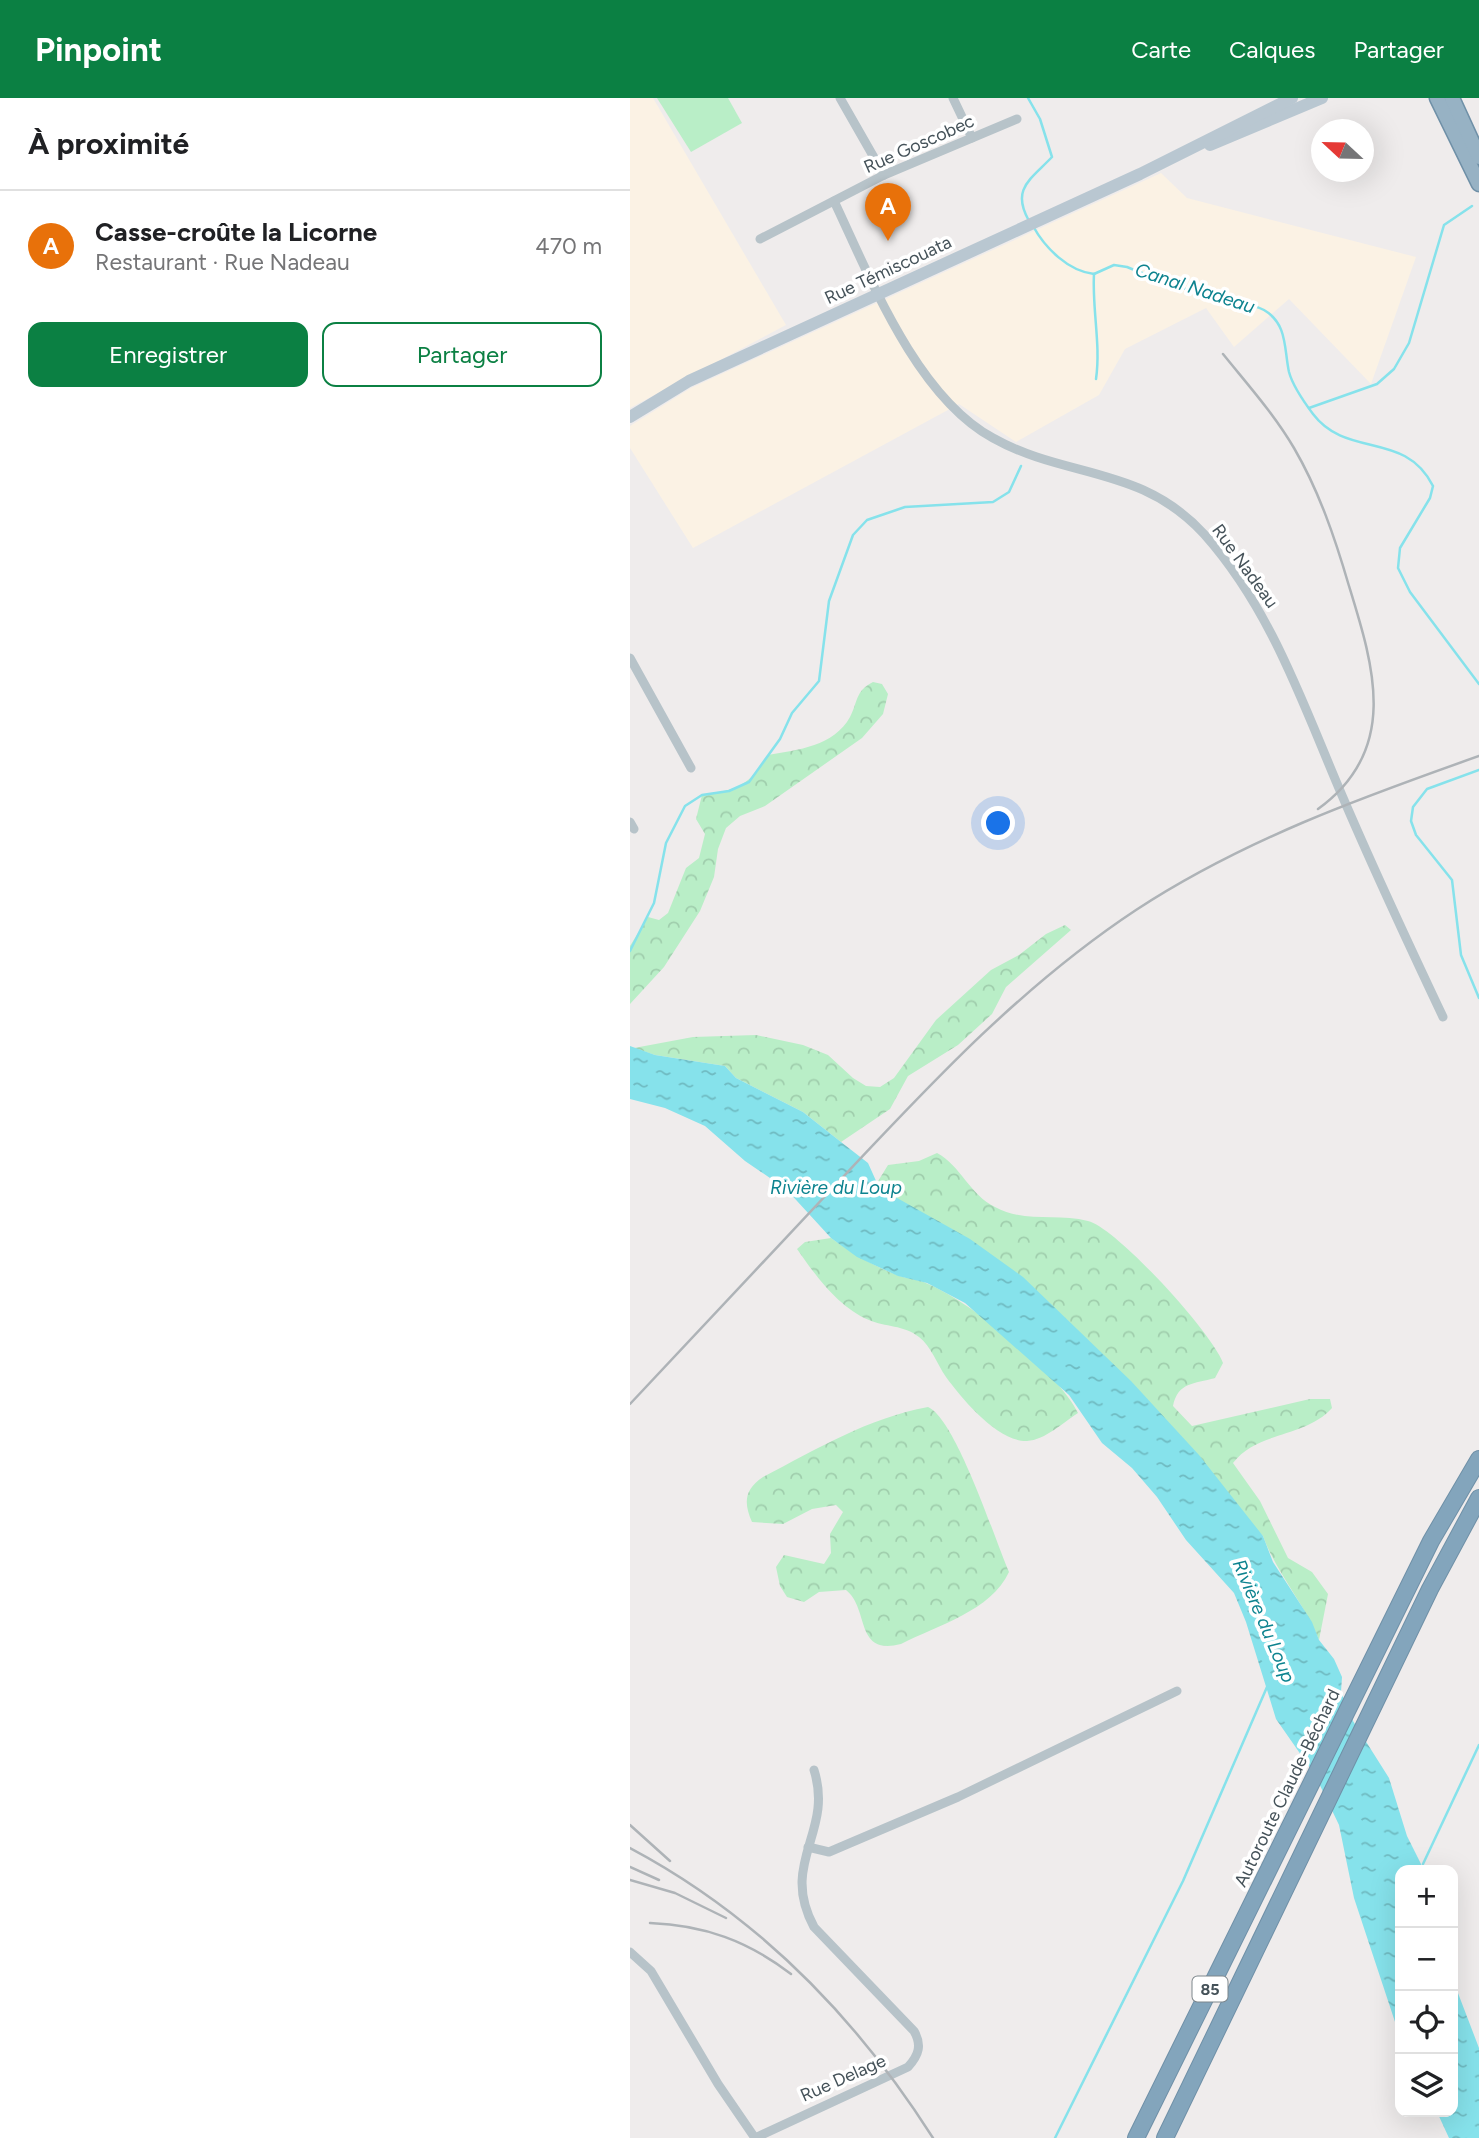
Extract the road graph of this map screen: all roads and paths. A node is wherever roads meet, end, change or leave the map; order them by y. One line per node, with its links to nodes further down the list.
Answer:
1 (840, 98): 11 (street)
2 (953, 98): 8 (street)
3 (1292, 98): 10 (main road, Rue Témiscouata)
4 (1322, 98): 10 (main road, Rue Témiscouata)
5 (1437, 98): 12 (highway)
6 (1451, 98): 9 (highway)
7 (1017, 119): 8 (street, Rue Goscobec)
8 (972, 138): 11 (street, Rue Goscobec)
9 (1479, 157)
10 (1164, 162): 15 (main road, Rue Témiscouata)
11 (884, 175): 13 (street, Rue Goscobec)
12 (1479, 184)
13 (834, 201): 14 (street, Rue Goscobec); 15 (street, Rue Nadeau)
14 (760, 239)
15 (878, 294): 16 (main road, Rue Témiscouata); 19 (street, Rue Nadeau)
16 (630, 417)
17 (630, 658): 18 (street)
18 (691, 768)
19 (1443, 1017)
20 (1479, 1459): 27 (highway, Autoroute Claude-Béchard / 85)
21 (1479, 1498): 28 (highway, 85)
22 (1177, 1691): 24 (street)
23 (814, 1770): 24 (street, Rue Delage)
24 (808, 1847): 26 (street, Rue Delage)
25 (630, 1952): 26 (street, Rue Delage)
26 (755, 2138)
27 (1136, 2138)
28 (1166, 2138)

